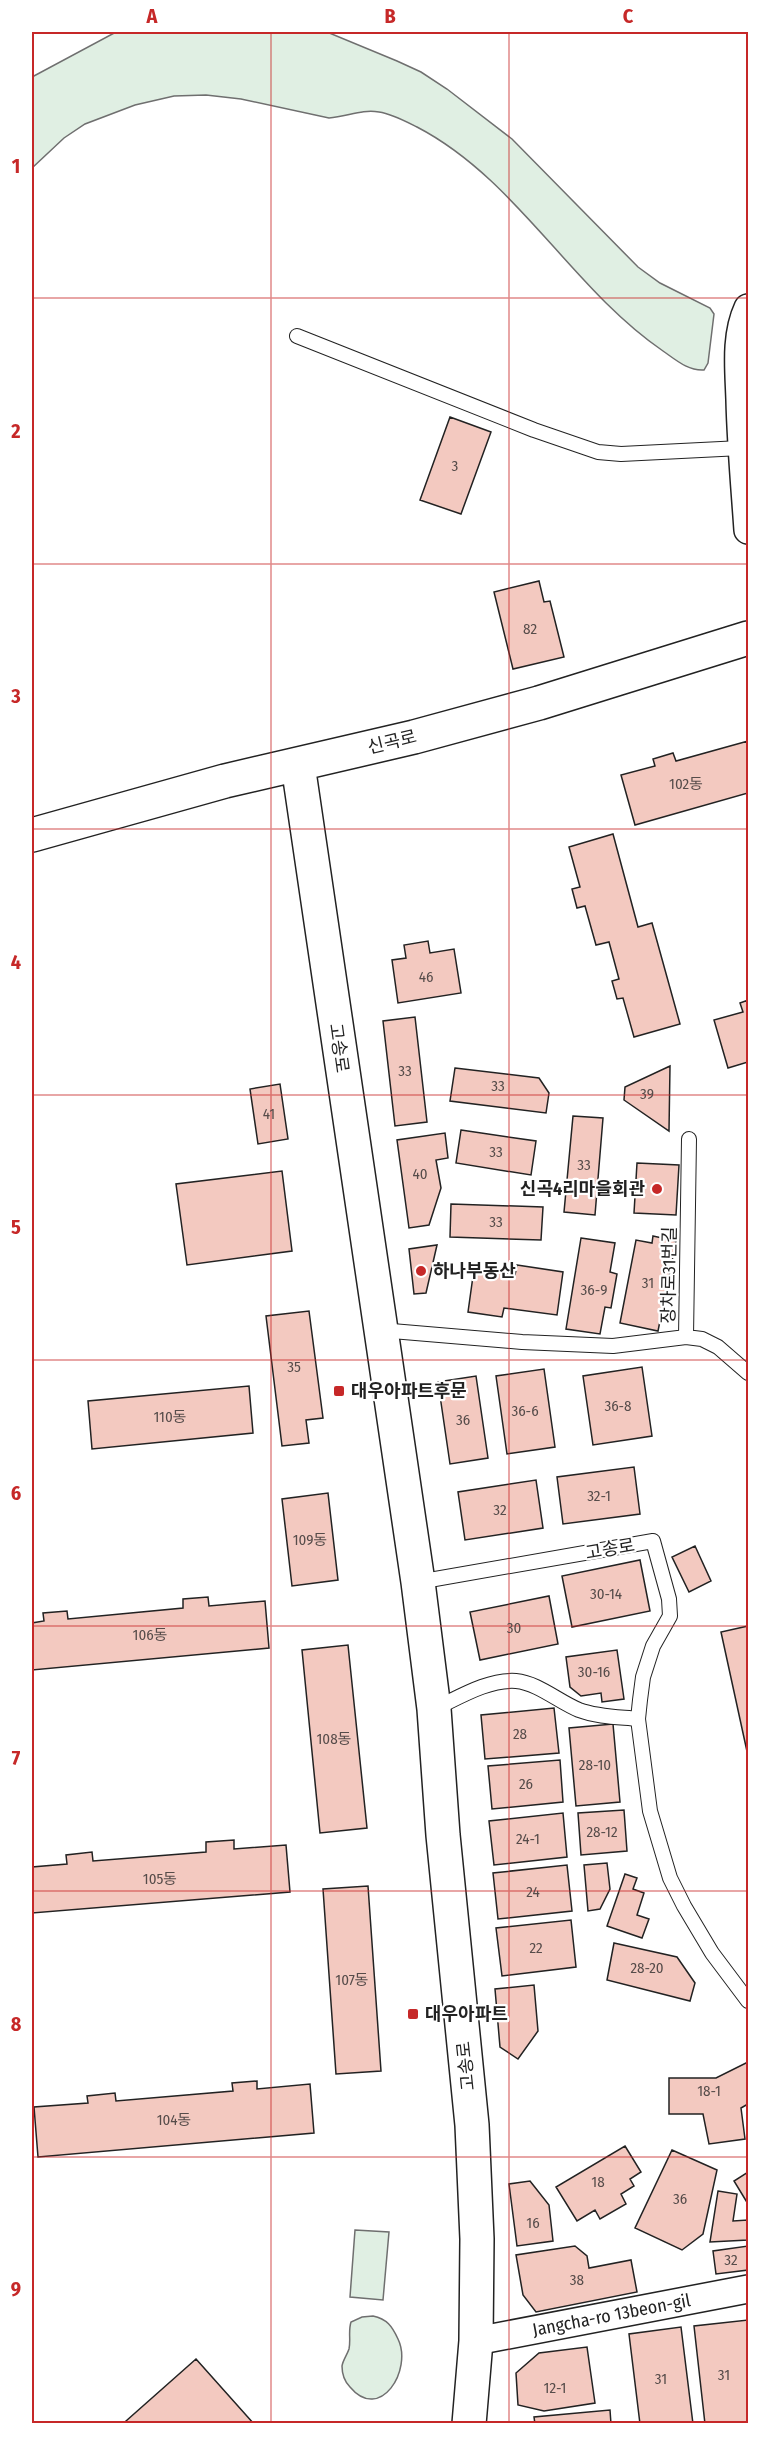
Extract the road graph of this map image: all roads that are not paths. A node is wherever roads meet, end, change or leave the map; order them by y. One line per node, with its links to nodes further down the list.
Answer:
1 (748, 308): 3 (street)
2 (297, 336): 3 (lane)
3 (741, 448): 4 (street)
4 (748, 530)
5 (748, 638): 6 (street, 신곡로)
6 (298, 765): 7 (street, 신곡로); 9 (street, 고송로)
7 (32, 835)
8 (689, 1138): 10 (lane, 장차로31번길)
9 (380, 1330): 10 (lane); 12 (street, 고송로)
10 (686, 1337): 11 (lane, 장차로31번길)
11 (748, 1373)
12 (418, 1582): 13 (street, 고송로); 14 (lane, 고송로)
13 (434, 1709): 14 (lane); 17 (street, 고송로)
14 (638, 1719): 15 (lane, 고송로)
15 (748, 2001)
16 (748, 2289): 17 (street, Jangcha-ro 13beon-gil)
17 (476, 2341): 18 (street, 고송로)
18 (469, 2424)

